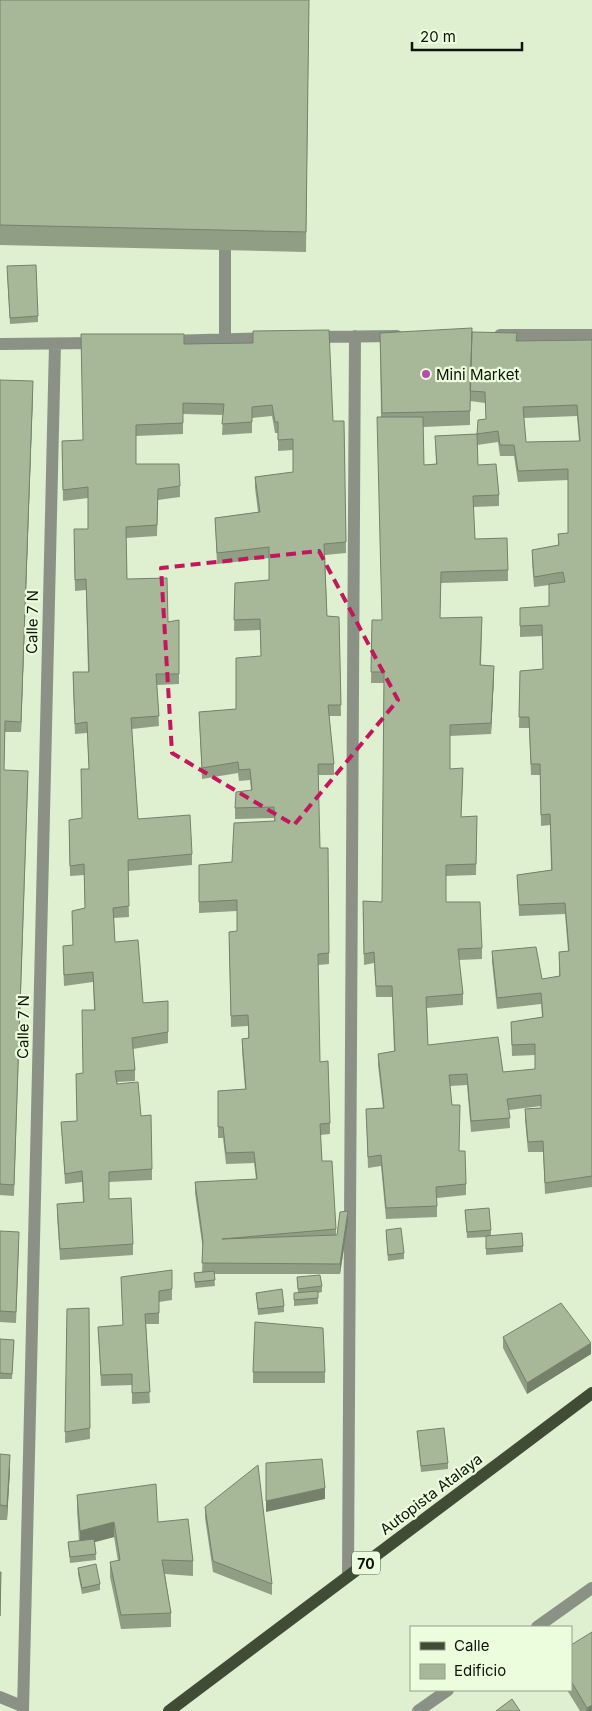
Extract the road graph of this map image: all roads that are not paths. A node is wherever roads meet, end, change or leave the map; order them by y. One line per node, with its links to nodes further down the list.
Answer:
1 (225, 219): 8 (street)
2 (592, 335): 5 (street)
3 (355, 336): 4 (street); 6 (street); 14 (street)
4 (414, 336)
5 (483, 336)
6 (305, 337)
7 (285, 338): 8 (street)
8 (225, 339): 9 (street)
9 (159, 341)
10 (112, 342): 12 (street)
11 (0, 344): 12 (street)
12 (55, 344): 19 (street, Calle 7 N)
13 (592, 1393): 14 (main road, Autopista Atalaya / 70)
14 (348, 1576): 20 (main road, Autopista Atalaya / 70)
15 (592, 1588): 16 (street)
16 (538, 1626)
17 (447, 1691): 21 (street)
18 (0, 1698): 19 (street)
19 (23, 1709)
20 (169, 1711)
21 (418, 1711)

